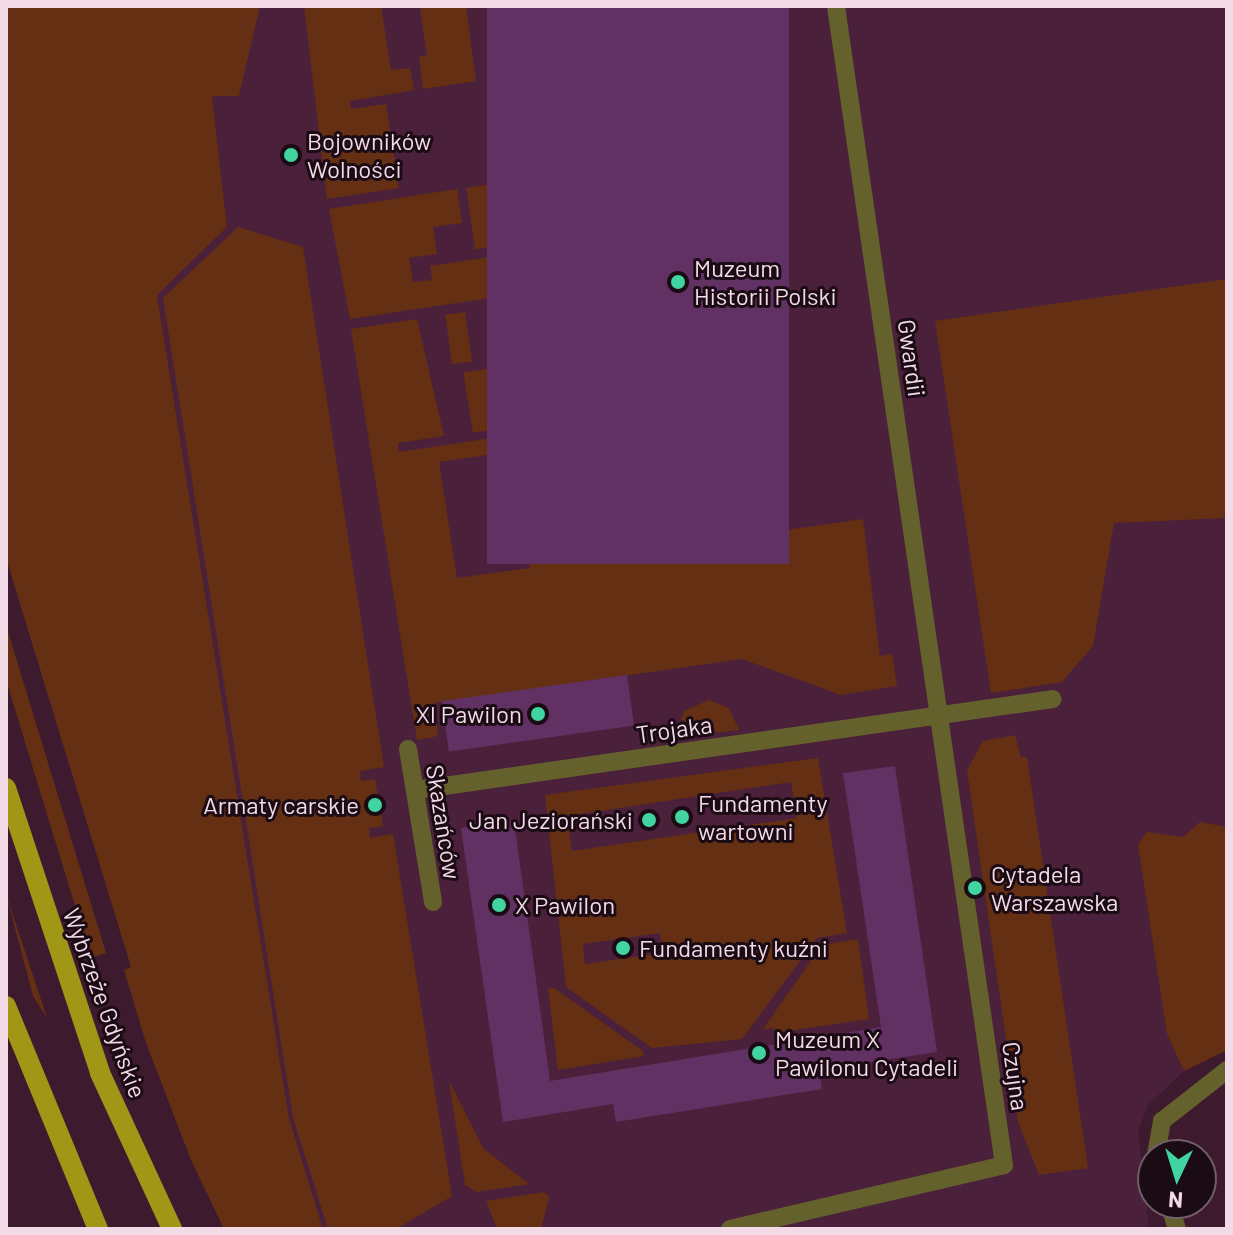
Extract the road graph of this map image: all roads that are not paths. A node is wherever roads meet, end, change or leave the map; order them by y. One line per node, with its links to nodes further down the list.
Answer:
1 (836, 6): 3 (lane, Gwardii)
2 (1053, 699): 3 (lane, Trojaka)
3 (939, 716): 6 (lane, Trojaka); 13 (lane, Czujna)
4 (408, 749): 6 (lane, Skazańców)
5 (6, 788): 12 (main road, Wybrzeże Gdyńskie)
6 (416, 790): 7 (lane, Skazańców)
7 (433, 902)
8 (6, 1006): 11 (main road)
9 (1227, 1070): 10 (lane)
10 (1159, 1139)
11 (98, 1229)
12 (172, 1229)
13 (730, 1229)

